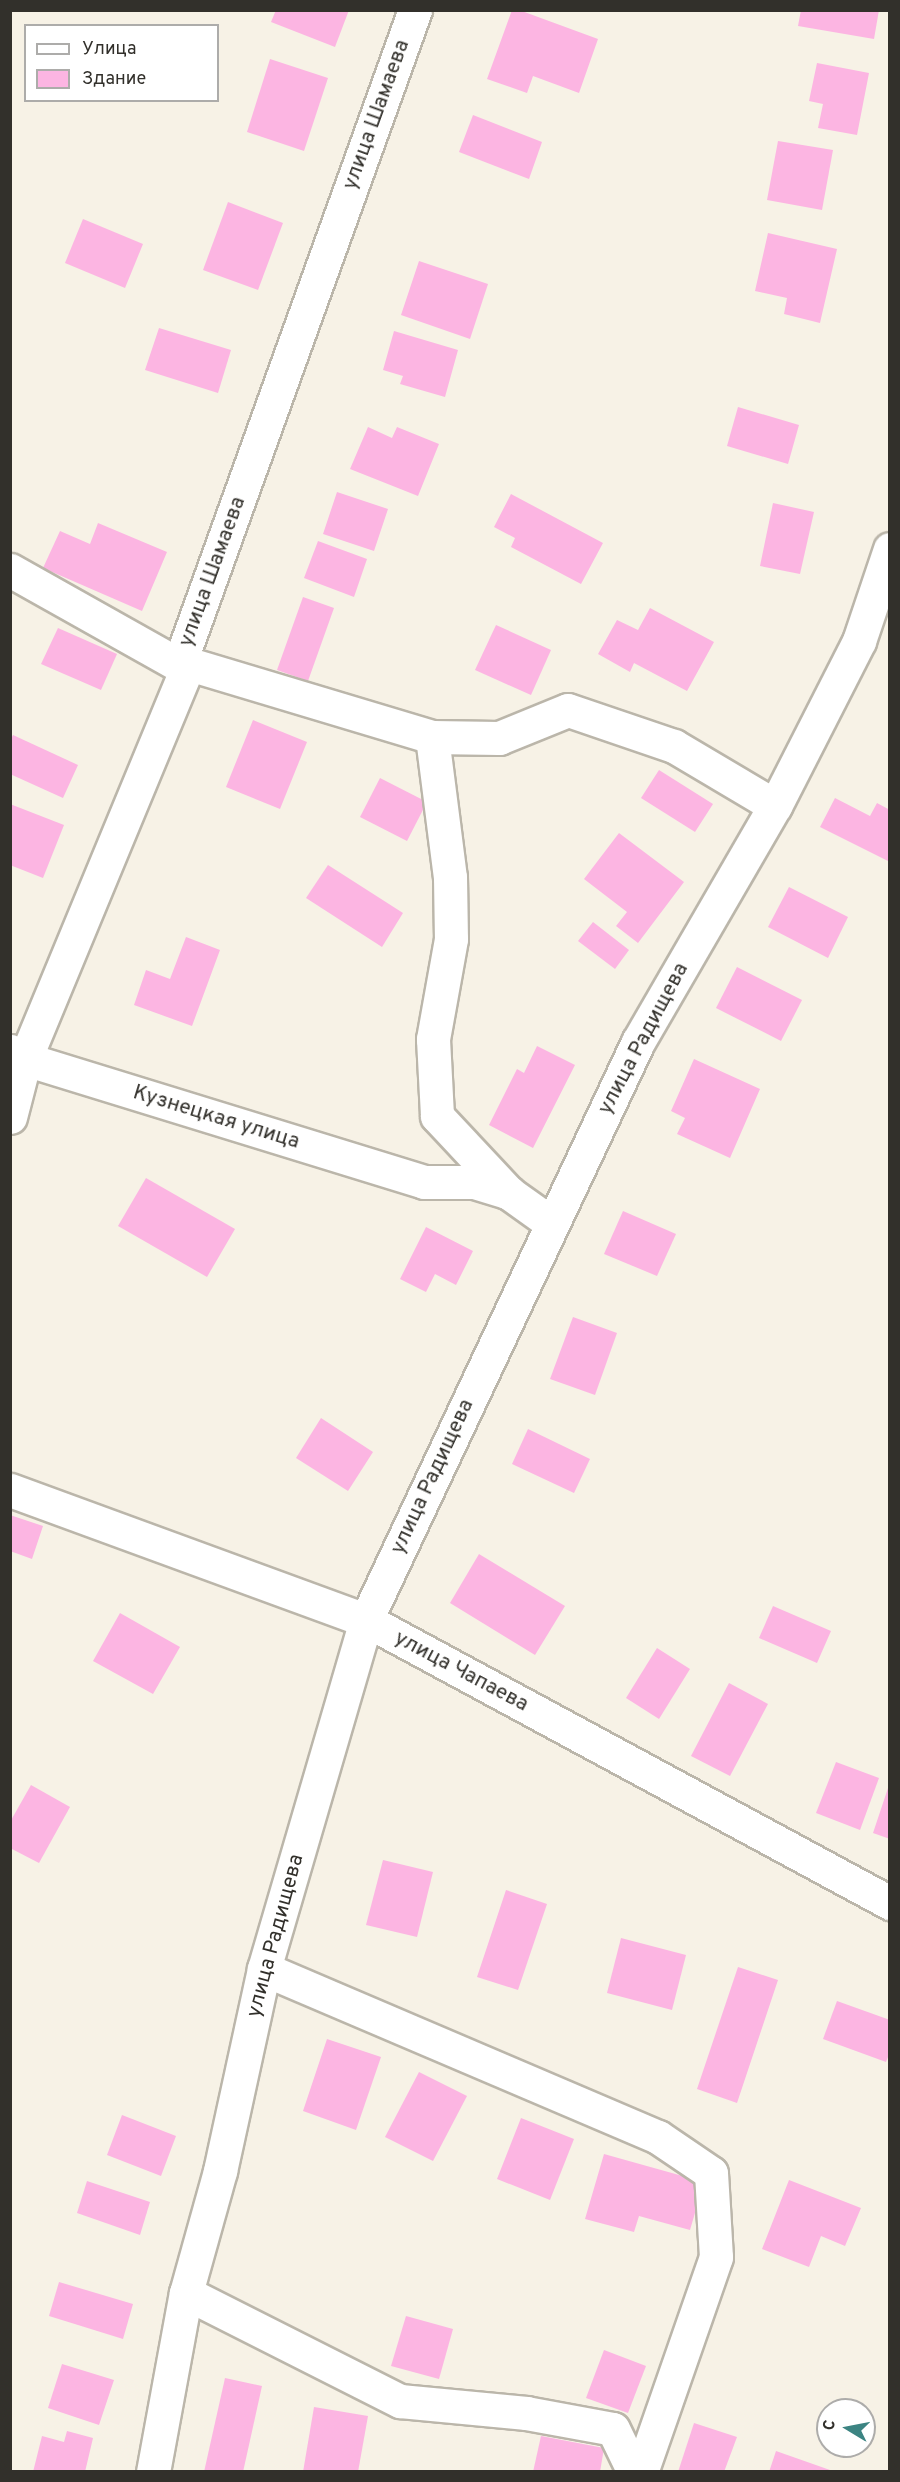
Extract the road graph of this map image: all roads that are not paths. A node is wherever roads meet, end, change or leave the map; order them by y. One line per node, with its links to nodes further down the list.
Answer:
1 (415, 10): 4 (street, улица Шамаева)
2 (889, 555): 6 (street, улица Радищева)
3 (10, 570): 4 (street)
4 (184, 664): 5 (street); 7 (street, улица Шамаева)
5 (432, 737): 6 (street); 9 (street)
6 (775, 806): 10 (street, улица Радищева)
7 (18, 1055): 8 (street, улица Шамаева); 9 (street, Кузнецкая улица)
8 (10, 1117)
9 (509, 1193): 10 (street)
10 (552, 1223): 12 (street, улица Радищева)
11 (10, 1490): 12 (street, улица Чапаева)
12 (366, 1620): 13 (street, улица Чапаева); 14 (street, улица Радищева)
13 (890, 1903)
14 (264, 1970): 15 (street, улица Радищева); 18 (street)
15 (186, 2293): 16 (street, улица Радищева); 17 (street)
16 (153, 2472)
17 (634, 2472)
18 (641, 2472)

